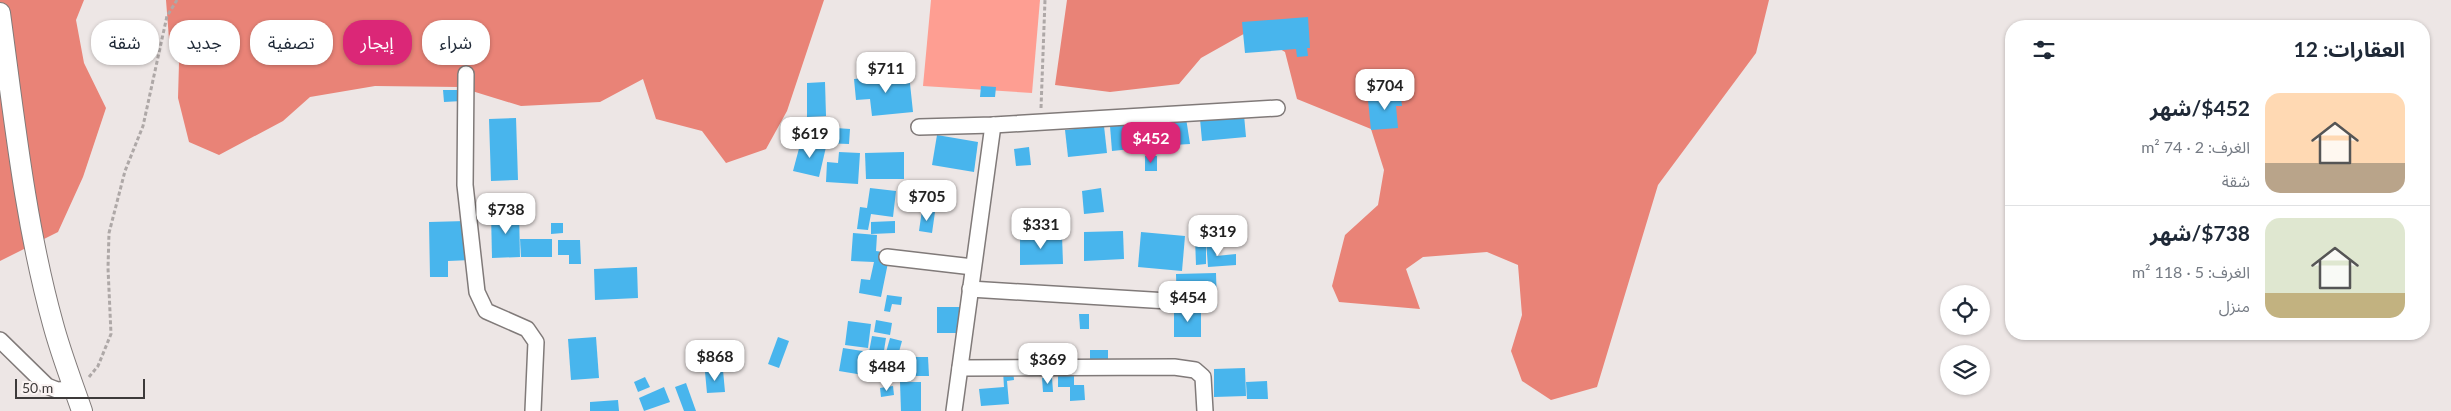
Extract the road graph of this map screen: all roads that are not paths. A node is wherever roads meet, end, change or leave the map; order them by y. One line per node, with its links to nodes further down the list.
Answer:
1 (0, 13): 12 (main road)
2 (466, 74): 14 (street)
3 (1278, 108): 4 (street)
4 (993, 125): 5 (street); 7 (street)
5 (919, 127)
6 (887, 258): 7 (street)
7 (973, 267): 8 (street)
8 (970, 289): 9 (street); 11 (street)
9 (1201, 303)
10 (0, 340): 12 (street)
11 (960, 368): 15 (street); 16 (street)
12 (75, 389): 13 (main road)
13 (82, 411)
14 (533, 411)
15 (954, 411)
16 (1204, 411)

